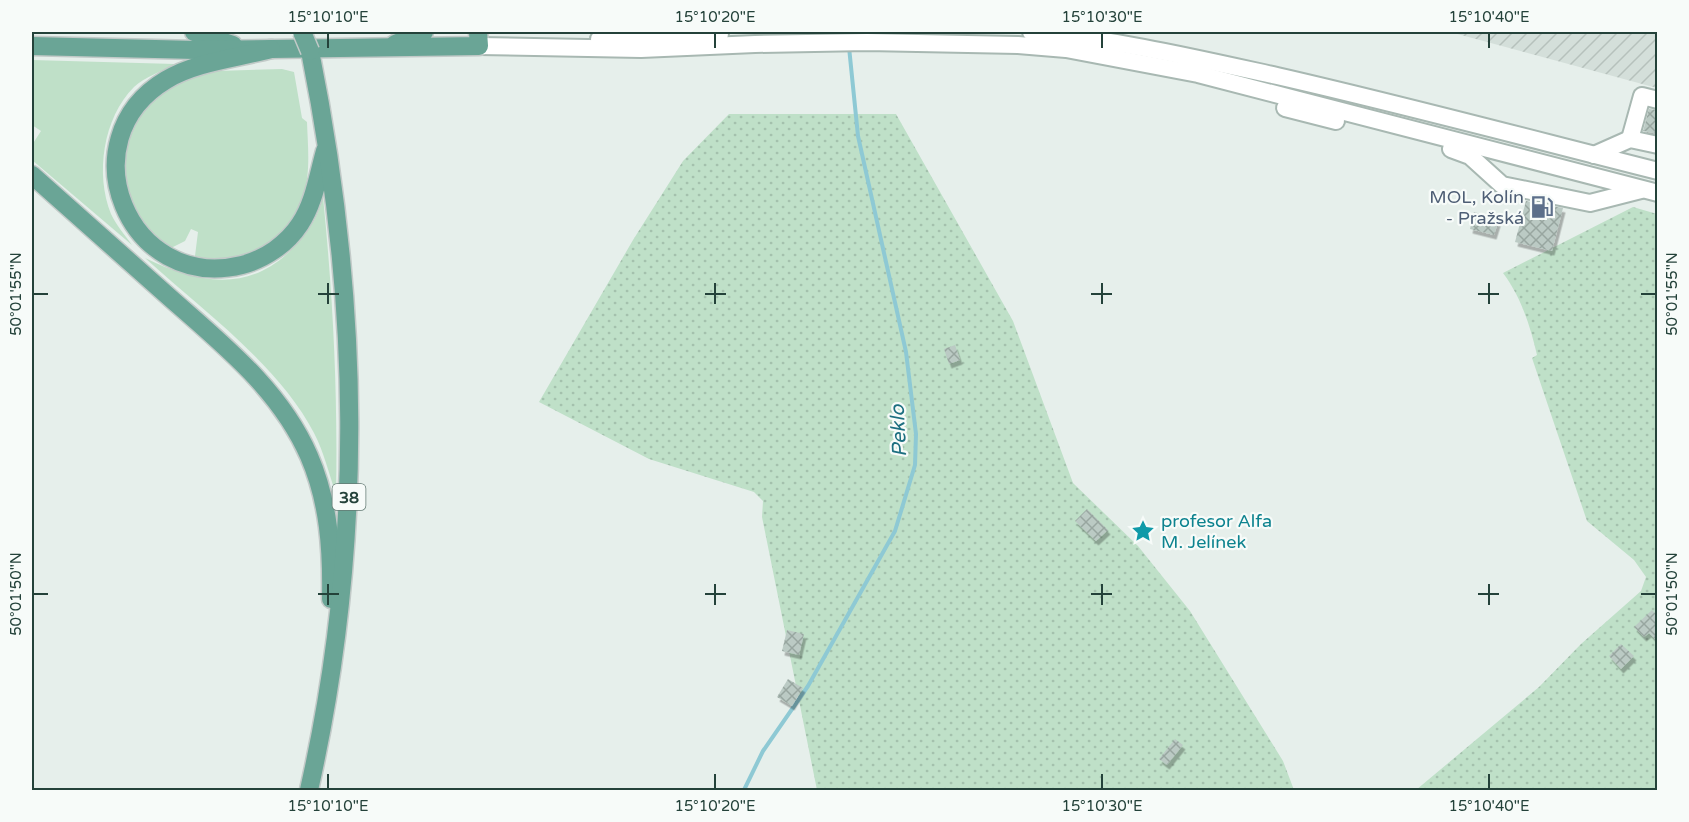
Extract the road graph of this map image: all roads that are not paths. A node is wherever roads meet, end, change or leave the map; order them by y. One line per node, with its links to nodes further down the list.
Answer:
1 (194, 32): 12 (main road)
2 (305, 32): 16 (main road, 38, bridge)
3 (424, 32): 10 (main road)
4 (881, 32): 6 (street)
5 (1030, 32): 19 (street)
6 (867, 37): 7 (street); 13 (street)
7 (818, 38): 8 (street)
8 (478, 39): 10 (main road)
9 (32, 46): 12 (main road)
10 (388, 47): 11 (main road)
11 (270, 49): 12 (main road); 16 (main road)
12 (246, 50)
13 (1198, 74): 18 (street); 22 (street)
14 (1658, 100): 15 (street)
15 (1630, 139): 17 (street); 19 (street)
16 (327, 144): 24 (main road, 38)
17 (1658, 145)
18 (1504, 154): 19 (street); 22 (street); 23 (street)
19 (1596, 155): 20 (street)
20 (1658, 171)
21 (32, 175): 24 (main road)
22 (1502, 184): 23 (street)
23 (1651, 191)
24 (329, 694): 25 (main road, 38)
25 (309, 790)

